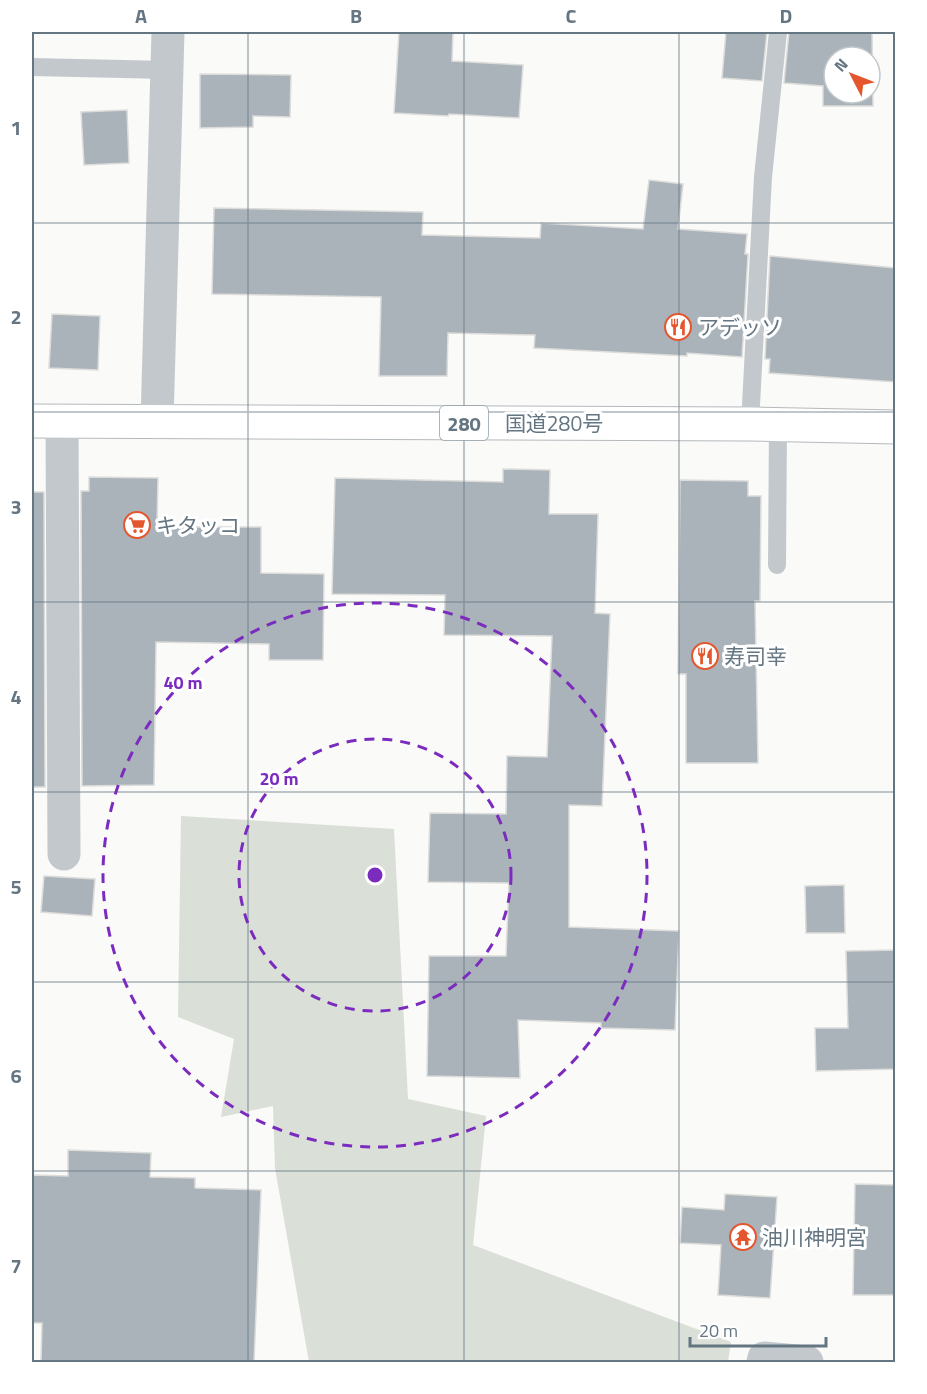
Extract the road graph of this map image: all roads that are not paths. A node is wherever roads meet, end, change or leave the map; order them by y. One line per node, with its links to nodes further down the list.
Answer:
1 (168, 32): 4 (street)
2 (778, 32): 7 (lane)
3 (32, 67): 4 (lane)
4 (167, 70): 6 (street)
5 (47, 421): 6 (highway, 国道280号 / 280); 10 (street)
6 (157, 422): 7 (highway, 国道280号 / 280)
7 (764, 424): 8 (highway, 国道280号 / 280); 9 (lane)
8 (896, 427)
9 (777, 565)
10 (64, 854)
11 (763, 1362): 12 (street)
12 (807, 1362)

